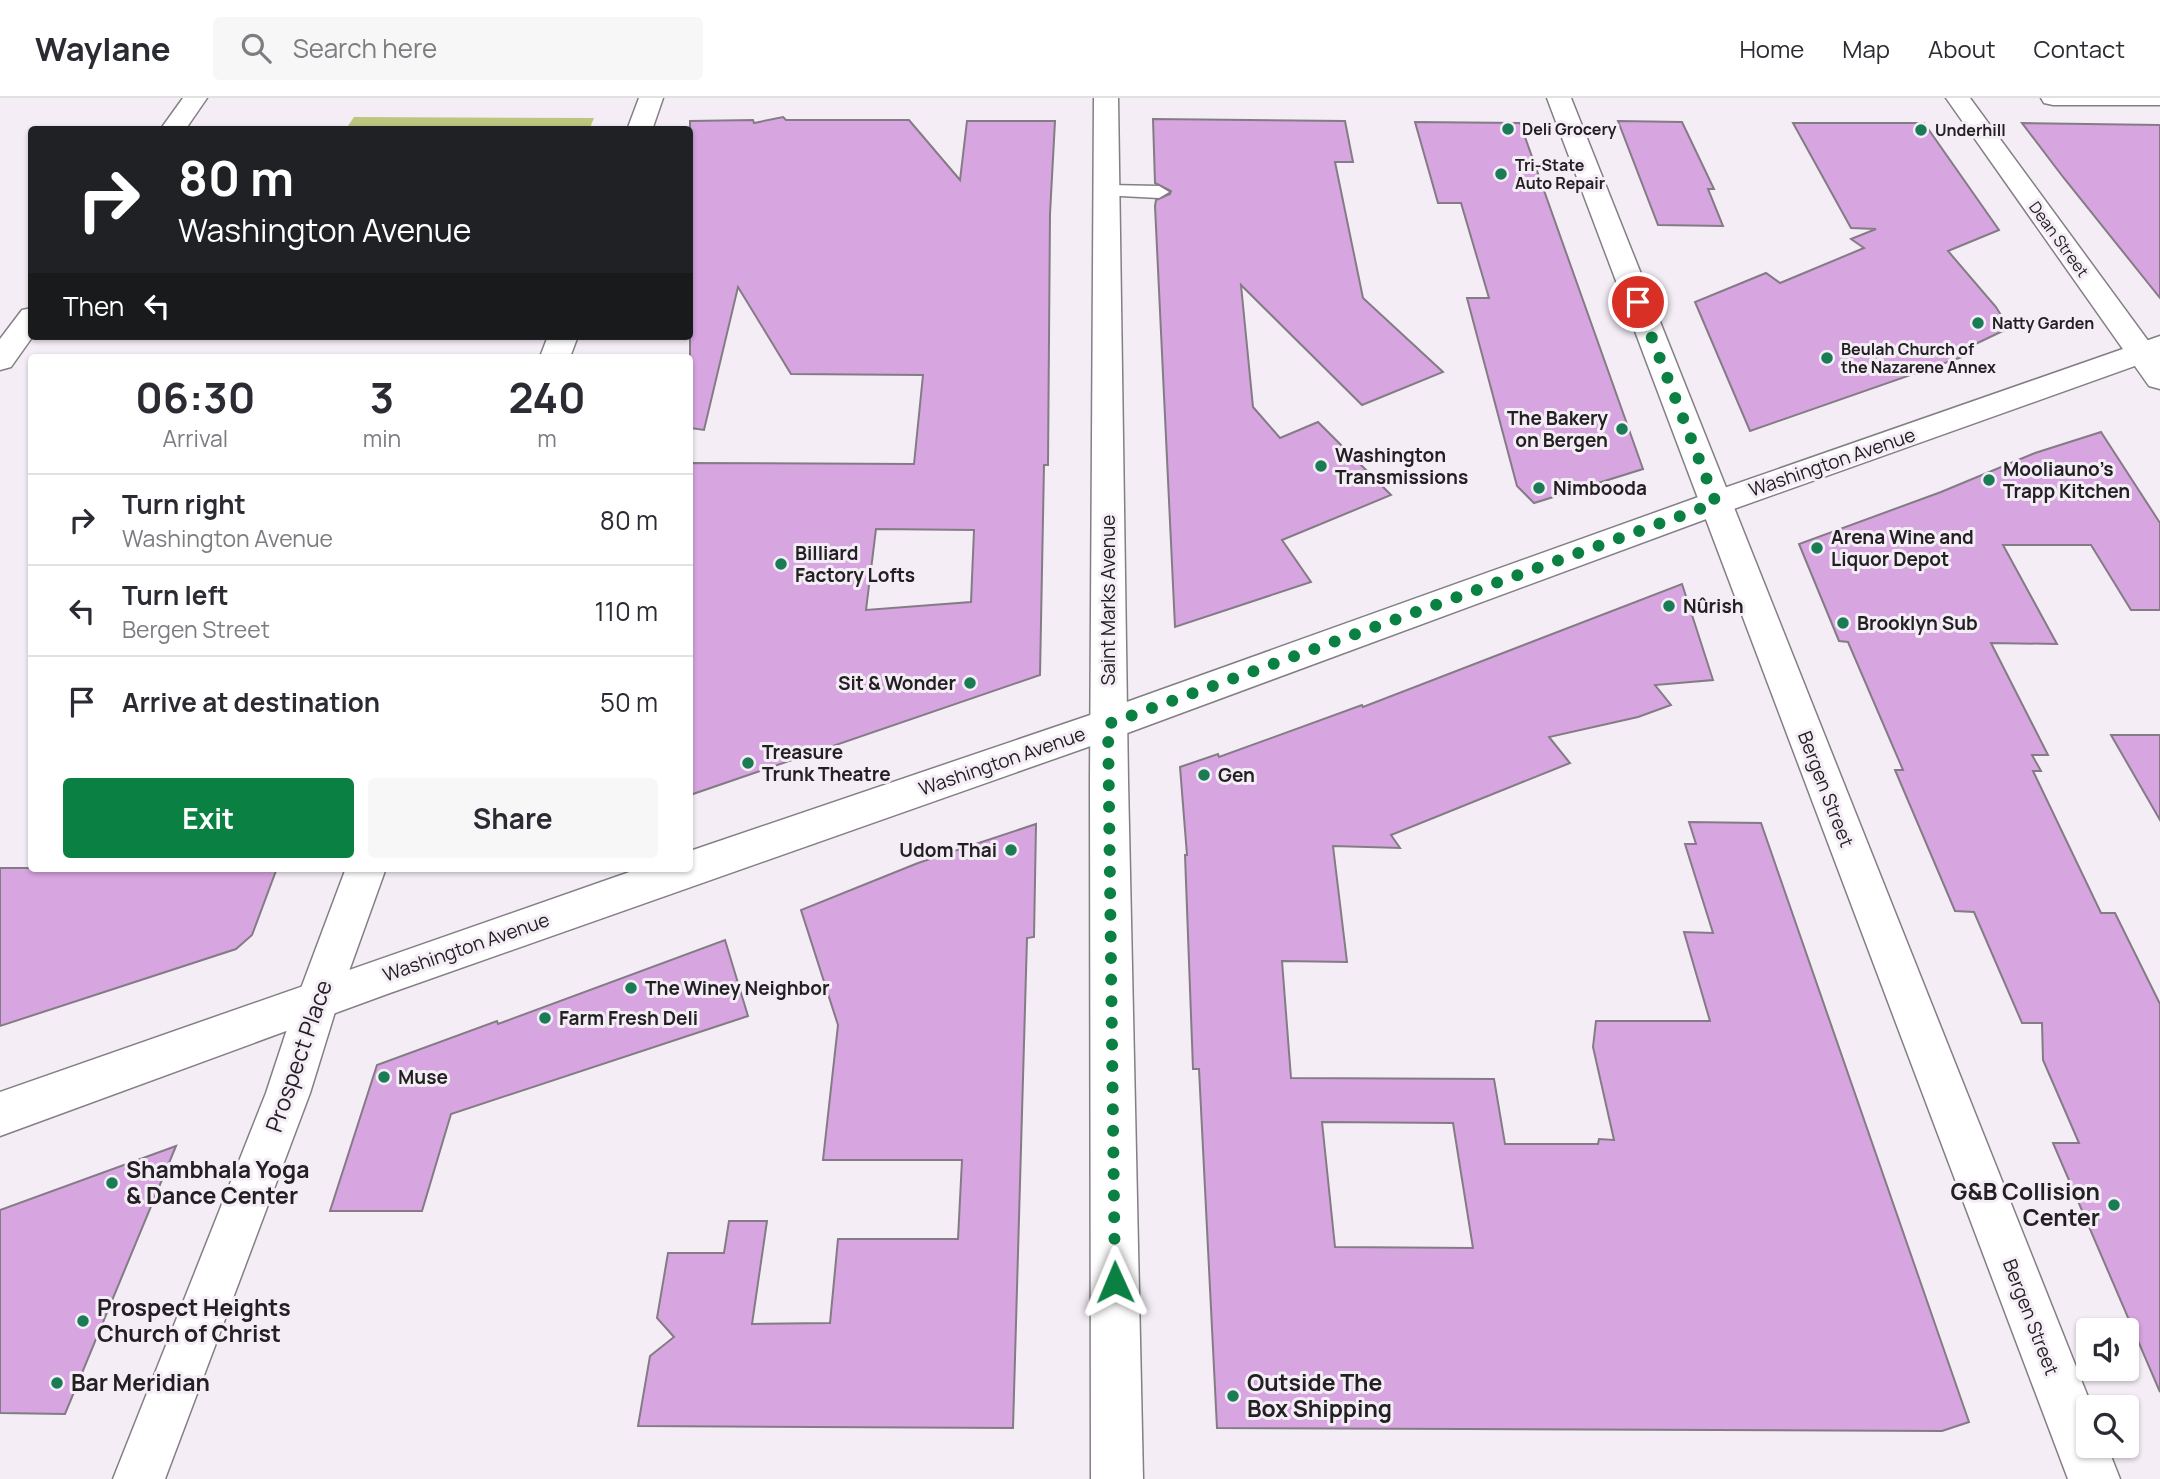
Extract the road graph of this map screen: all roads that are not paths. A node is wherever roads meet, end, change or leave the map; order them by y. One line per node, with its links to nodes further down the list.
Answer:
1 (195, 98): 8 (street)
2 (651, 98): 9 (street)
3 (1106, 98): 10 (street, Saint Marks Avenue)
4 (1559, 98): 15 (street, Bergen Street)
5 (1958, 98): 14 (street, Dean Street)
6 (2053, 98): 7 (street)
7 (2160, 98)
8 (175, 126)
9 (640, 126)
10 (1108, 191): 11 (lane); 16 (street, Saint Marks Avenue)
11 (1158, 192)
12 (28, 322): 13 (street)
13 (0, 359)
14 (2154, 360): 15 (street, Washington Avenue)
15 (1716, 503): 16 (street, Washington Avenue); 24 (street, Bergen Street)
16 (1108, 724): 17 (street, Washington Avenue); 23 (street, Saint Marks Avenue)
17 (693, 868)
18 (365, 872): 20 (street, Prospect Place)
19 (683, 872): 20 (street, Washington Avenue)
20 (318, 999): 21 (street, Washington Avenue); 22 (street, Prospect Place)
21 (0, 1114)
22 (139, 1479)
23 (1117, 1479)
24 (2094, 1479)

